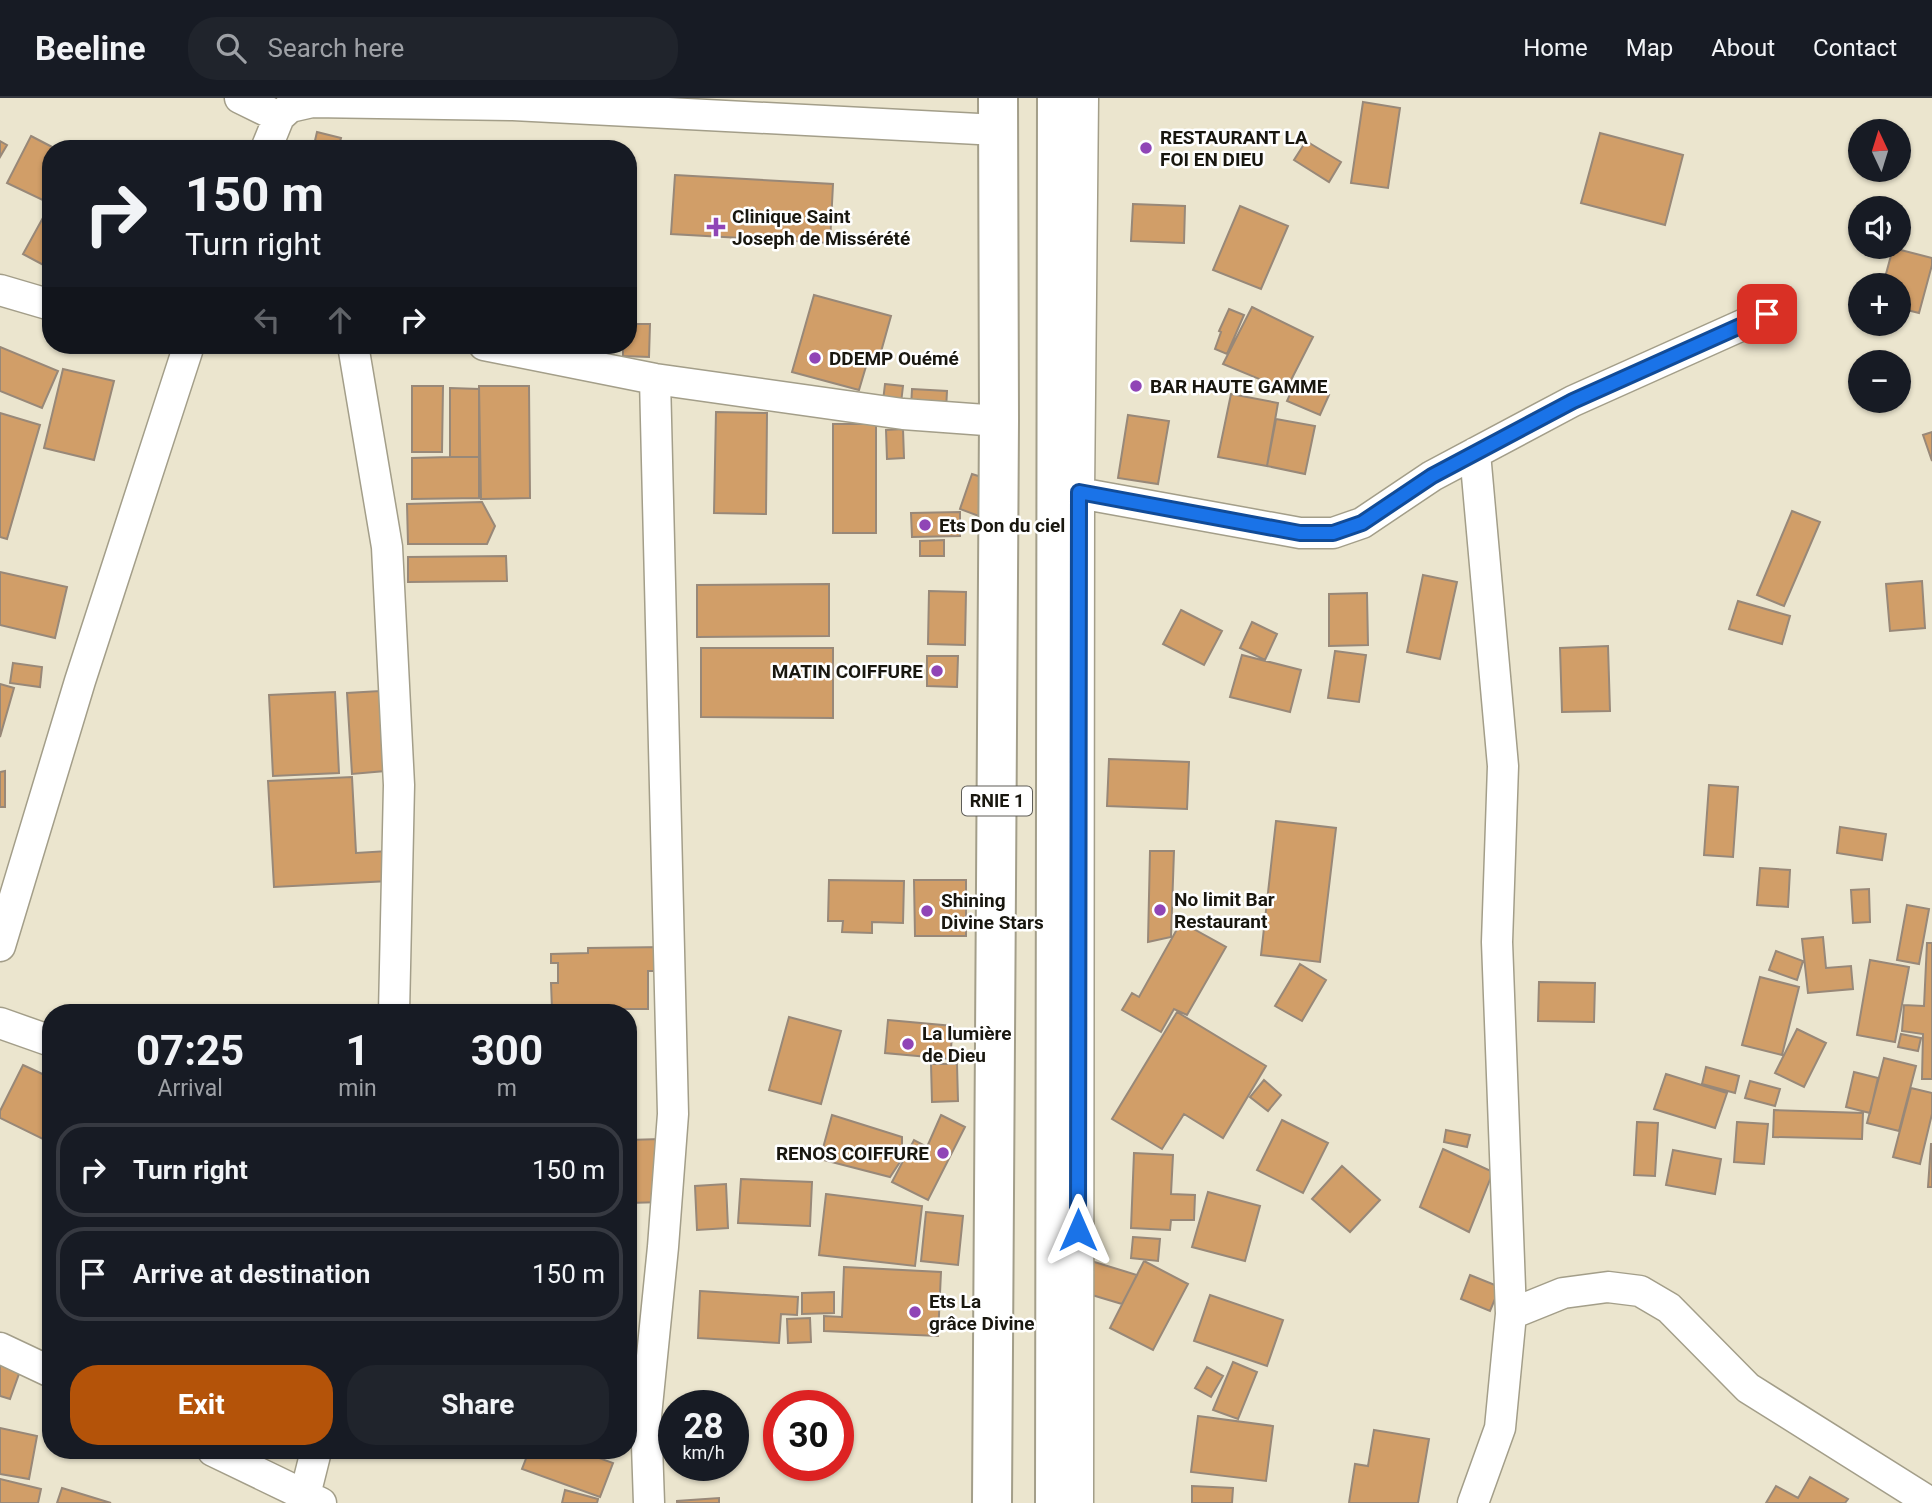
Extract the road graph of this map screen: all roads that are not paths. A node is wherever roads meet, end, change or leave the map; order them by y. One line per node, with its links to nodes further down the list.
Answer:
1 (240, 98): 5 (street)
2 (1057, 98): 16 (highway, RNIE 1)
3 (1083, 98): 16 (street)
4 (998, 114): 5 (street); 14 (highway, RNIE 1)
5 (279, 117): 6 (street)
6 (270, 140)
7 (0, 290): 8 (street)
8 (42, 302)
9 (1767, 314): 15 (street)
10 (182, 354): 17 (street)
11 (355, 354): 18 (street)
12 (529, 354): 13 (street)
13 (654, 379): 14 (street); 27 (street)
14 (999, 421): 28 (highway, RNIE 1)
15 (1475, 453): 16 (street); 21 (street)
16 (1067, 484): 29 (highway, RNIE 1); 30 (street)
17 (0, 946)
18 (394, 1004)
19 (0, 1023): 20 (street)
20 (42, 1038)
21 (1511, 1314): 31 (street); 32 (street)
22 (0, 1348): 23 (street)
23 (42, 1368)
24 (230, 1459): 26 (street)
25 (316, 1459): 26 (street)
26 (313, 1499)
27 (649, 1503)
28 (992, 1503)
29 (1055, 1503)
30 (1078, 1503)
31 (1473, 1503)
32 (1931, 1503)

